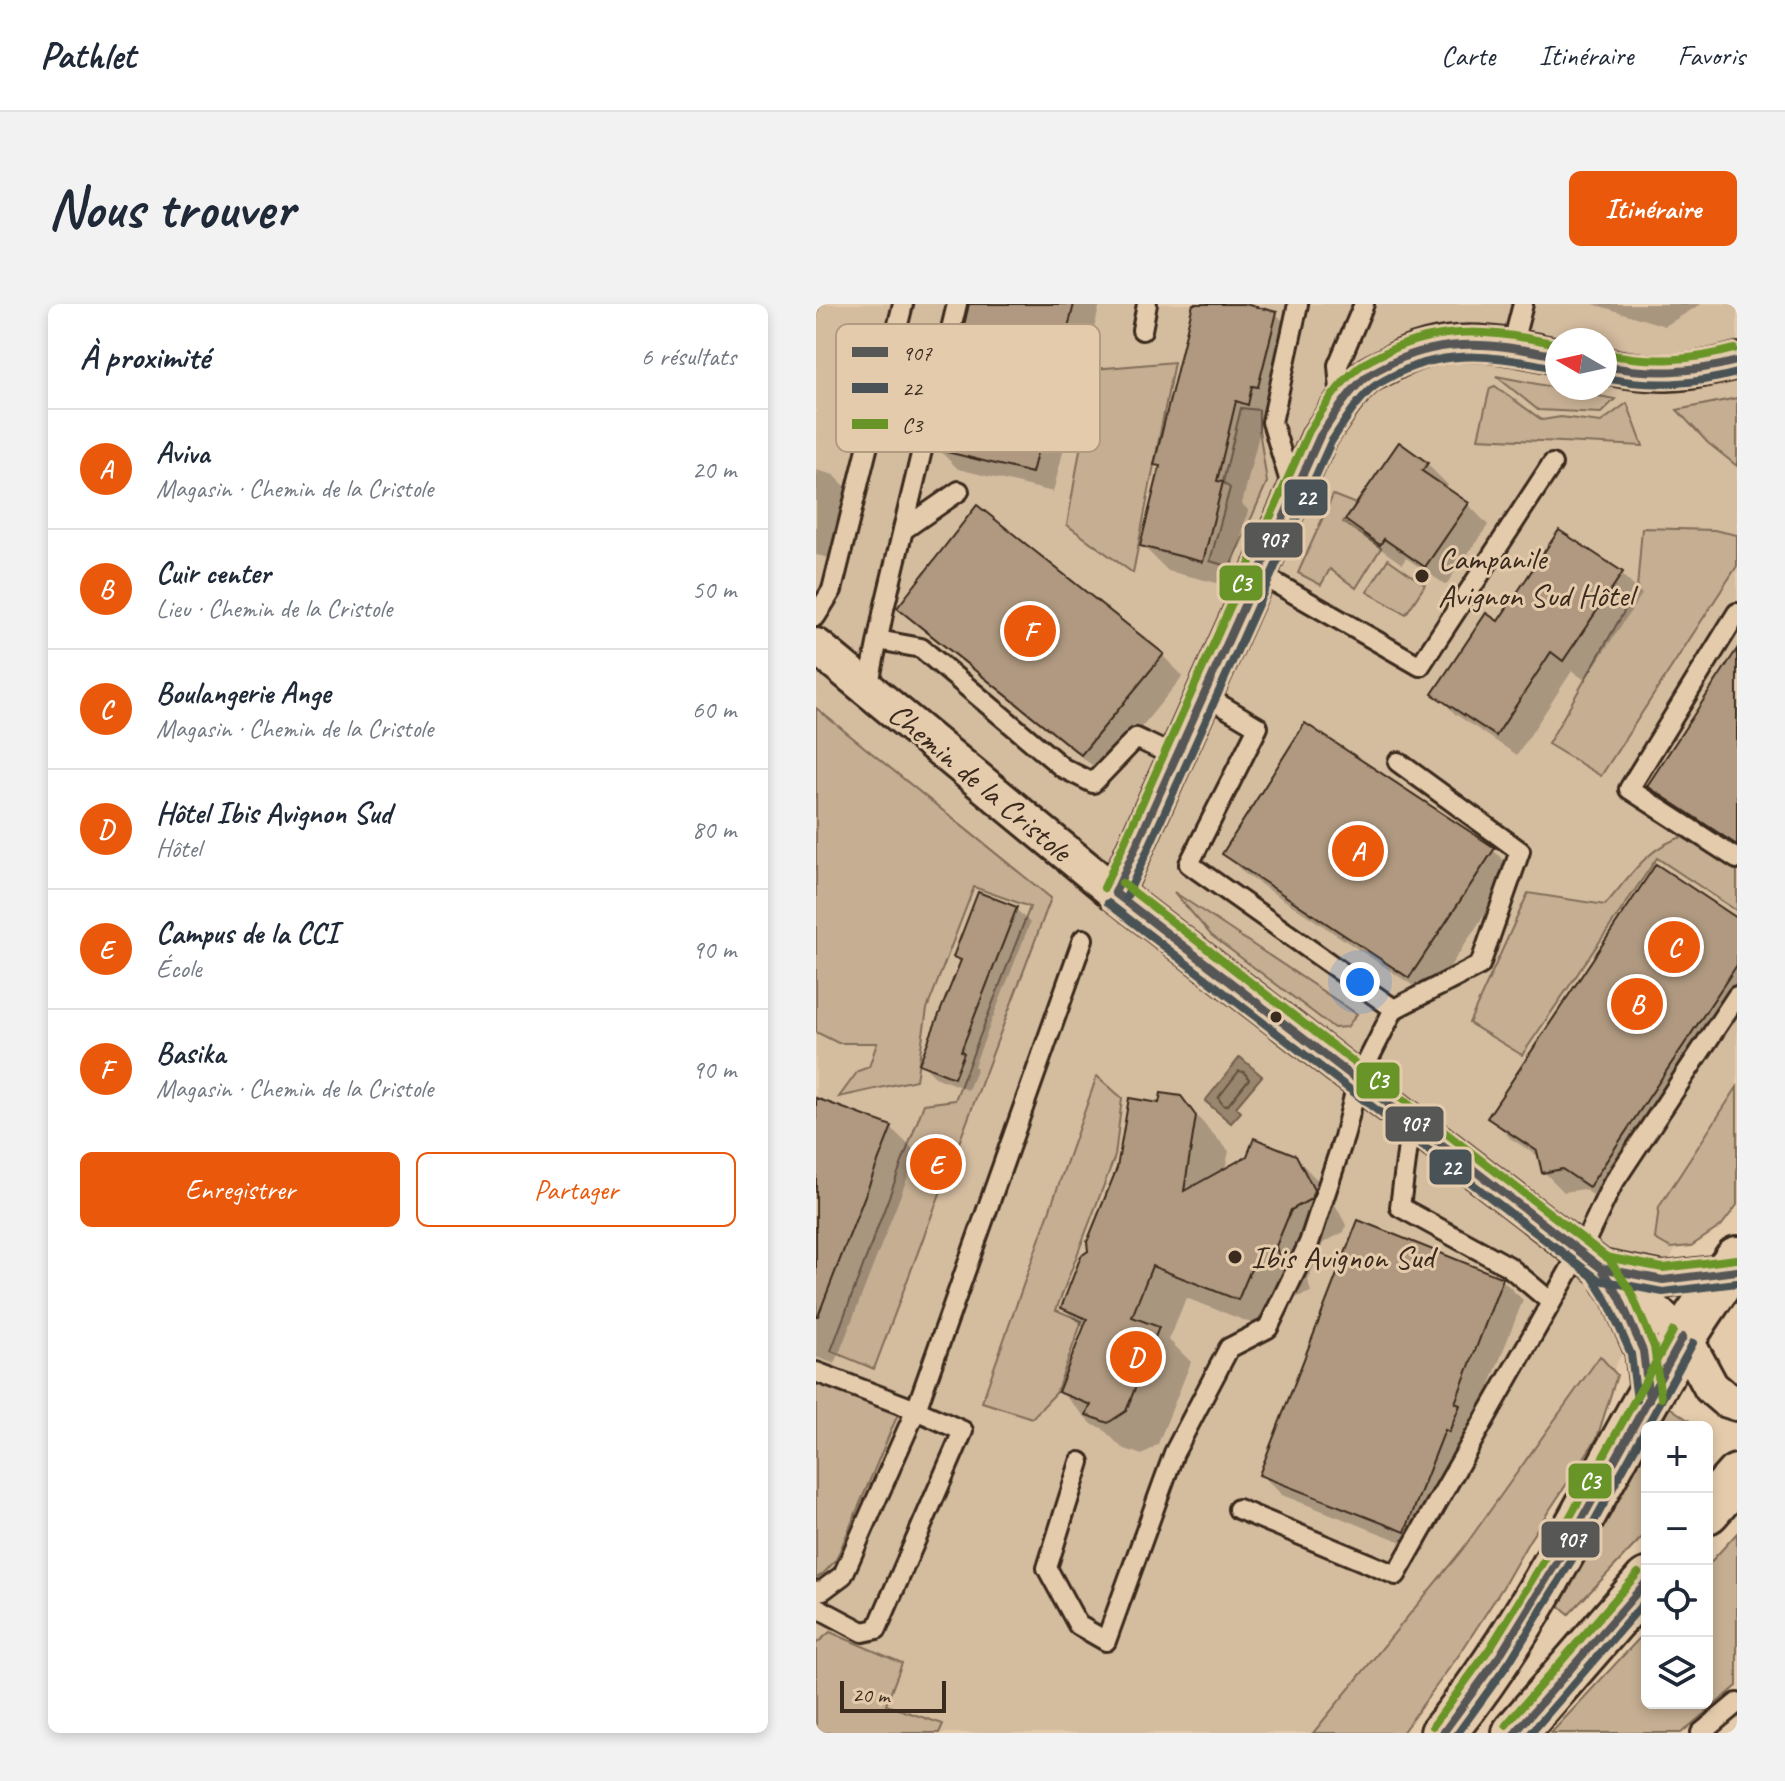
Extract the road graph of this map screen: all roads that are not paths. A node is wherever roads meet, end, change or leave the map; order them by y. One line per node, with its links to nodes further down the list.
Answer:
1 (903, 304): 7 (lane)
2 (957, 304): 8 (lane)
3 (1147, 304): 9 (lane)
4 (1298, 304): 19 (lane)
5 (1364, 304): 14 (lane)
6 (1523, 304): 10 (lane)
7 (898, 324)
8 (952, 324)
9 (1142, 330)
10 (1512, 347): 11 (street); 14 (street)
11 (1545, 354)
12 (1737, 361): 13 (street)
13 (1617, 368)
14 (1341, 406): 19 (street)
15 (866, 452): 23 (lane)
16 (922, 452): 20 (lane)
17 (1552, 464): 21 (lane)
18 (959, 491): 20 (lane)
19 (1293, 494): 21 (street)
20 (903, 530): 24 (lane)
21 (1258, 573): 27 (street)
22 (1737, 613): 30 (lane)
23 (816, 616)
24 (878, 640): 26 (lane); 28 (lane)
25 (816, 646): 26 (street, Chemin de la Cristole)
26 (868, 689): 31 (street, Chemin de la Cristole)
27 (1204, 695): 28 (street); 34 (lane)
28 (1176, 757): 31 (street)
29 (1398, 762): 34 (lane)
30 (1737, 859)
31 (1115, 893): 35 (street, Chemin de la Cristole)
32 (1083, 939): 44 (lane)
33 (1737, 996): 37 (lane)
34 (1394, 1009): 35 (lane)
35 (1358, 1080): 36 (street, Chemin de la Cristole); 45 (lane)
36 (1411, 1122): 37 (street, Chemin de la Cristole); 39 (lane)
37 (1590, 1260): 38 (street); 39 (lane); 40 (street, Chemin de la Cristole); 42 (street)
38 (1734, 1267): 40 (main road)
39 (1551, 1302): 48 (lane)
40 (1683, 1335): 42 (main road); 43 (street)
41 (816, 1372): 44 (lane)
42 (1649, 1399): 52 (main road)
43 (1737, 1403)
44 (916, 1410): 50 (lane); 50 (lane)
45 (1080, 1462)
46 (1737, 1477): 47 (main road)
47 (1713, 1504)
48 (1238, 1509)
49 (1641, 1588): 53 (main road)
50 (817, 1605)
51 (1737, 1703): 54 (lane)
52 (1443, 1733)
53 (1515, 1733)
54 (1701, 1733)

